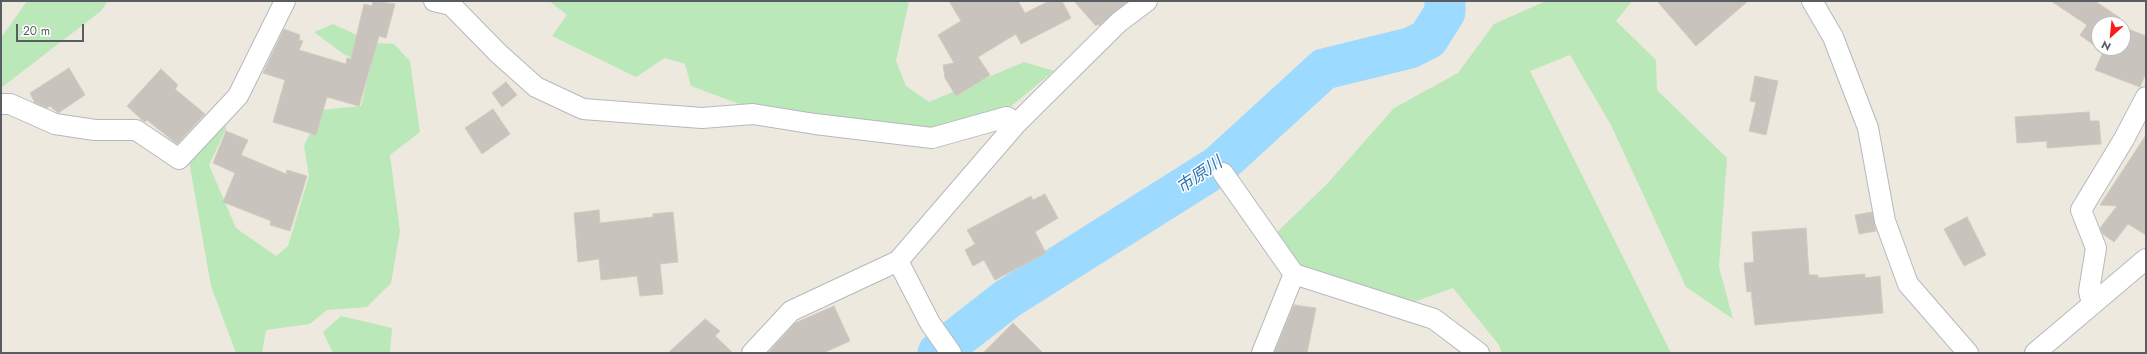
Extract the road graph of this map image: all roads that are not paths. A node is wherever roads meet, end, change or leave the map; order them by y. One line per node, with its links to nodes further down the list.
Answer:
1 (285, 1): 6 (street)
2 (434, 1): 7 (street)
3 (1147, 1): 7 (street)
4 (1812, 1): 17 (street)
5 (2146, 97): 12 (street)
6 (1, 104)
7 (1016, 124): 10 (street)
8 (1224, 173): 11 (street)
9 (2146, 259): 12 (street)
10 (898, 261): 13 (street); 14 (street)
11 (1294, 274): 15 (street); 16 (street)
12 (2092, 304): 18 (street)
13 (752, 353)
14 (951, 353)
15 (1262, 353)
16 (1479, 353)
17 (1968, 353)
18 (2035, 353)

